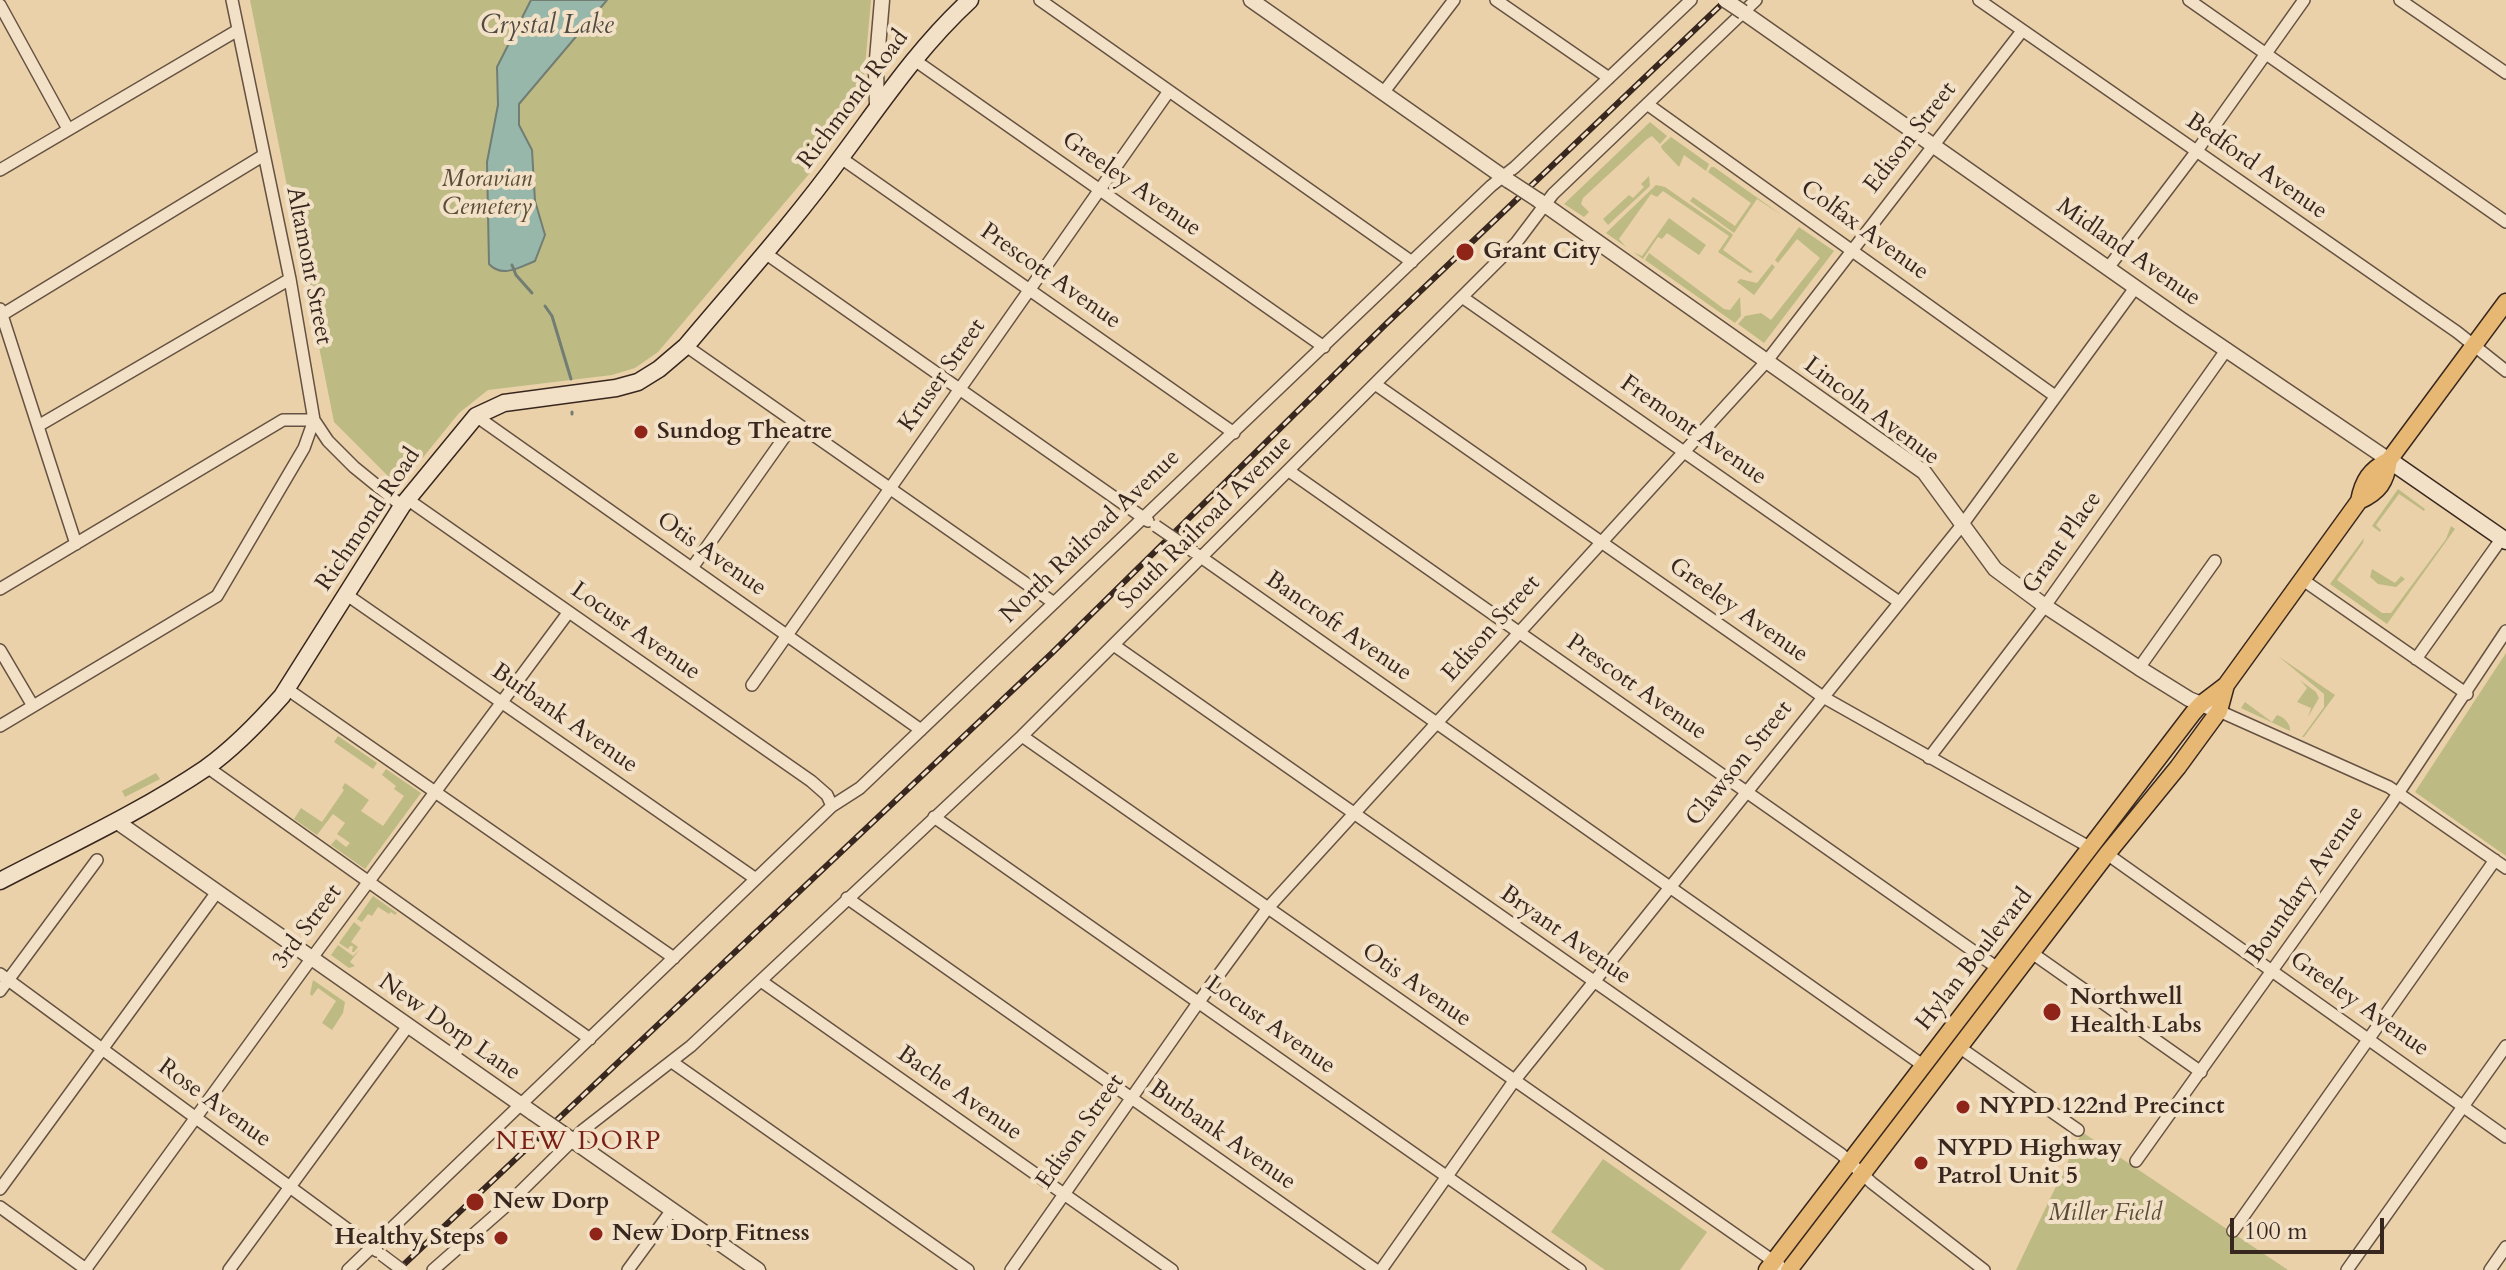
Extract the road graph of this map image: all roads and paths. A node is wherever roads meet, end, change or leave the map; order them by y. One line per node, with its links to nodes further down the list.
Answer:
1 (232, 0): 17 (street, Altamont Street)
2 (882, 0): 26 (street)
3 (970, 0): 20 (main road, Richmond Road)
4 (1040, 0): 23 (street)
5 (1251, 0): 24 (street, Lincoln Avenue)
6 (1454, 0): 24 (street)
7 (1496, 0): 22 (street)
8 (1691, 0): 22 (street, North Railroad Avenue)
9 (1725, 0): 16 (street, Midland Avenue, bridge)
10 (1756, 0): 16 (street, South Railroad Avenue)
11 (1979, 0): 18 (street, Bedford Avenue)
12 (2189, 0): 19 (street)
13 (2304, 0): 19 (street)
14 (2400, 0): 21 (street)
15 (0, 5): 27 (street)
16 (1743, 12): 25 (street, South Railroad Avenue); 28 (street, Midland Avenue)
17 (238, 30): 27 (street); 30 (street, Altamont Street)
18 (2022, 31): 28 (street, Edison Street); 29 (street, Bedford Avenue)
19 (2266, 54): 29 (street); 36 (street)
20 (913, 59): 26 (main road, Richmond Road); 34 (street, Greeley Avenue)
21 (2506, 73)
22 (1609, 78): 33 (street, North Railroad Avenue)
23 (1169, 91): 34 (street, Kruser Street); 39 (street)
24 (1383, 93): 33 (street, Lincoln Avenue)
25 (1647, 104): 35 (street, South Railroad Avenue); 37 (street, Colfax Avenue)
26 (877, 105): 31 (main road, Richmond Road)
27 (68, 129): 32 (street)
28 (1933, 146): 37 (street, Edison Street); 40 (street, Midland Avenue)
29 (2196, 152): 40 (street); 47 (street, Bedford Avenue)
30 (264, 155): 41 (street, Altamont Street); 46 (street)
31 (841, 158): 38 (main road, Richmond Road); 43 (street, Prescott Avenue)
32 (0, 170)
33 (1506, 179): 35 (street, Lincoln Avenue, bridge); 39 (street, North Railroad Avenue)
34 (1100, 190): 43 (street, Kruser Street); 49 (street, Greeley Avenue)
35 (1541, 203): 44 (street, South Railroad Avenue); 51 (street, Lincoln Avenue)
36 (2506, 222)
37 (1853, 249): 51 (street, Edison Street); 55 (street, Colfax Avenue)
38 (765, 253): 48 (main road, Richmond Road); 54 (street, Bancroft Avenue)
39 (1412, 262): 49 (street, North Railroad Avenue)
40 (2108, 268): 42 (street, Midland Avenue)
41 (290, 279): 57 (street, Altamont Street); 59 (street)
42 (2135, 288): 50 (street, Midland Avenue); 55 (street, Clawson Street)
43 (1030, 290): 54 (street, Kruser Street); 60 (street, Prescott Avenue)
44 (1462, 297): 53 (street, South Railroad Avenue); 61 (street, Fremont Avenue)
45 (2506, 302): 47 (main road, Hylan Boulevard)
46 (1, 313): 59 (street)
47 (2472, 345): 52 (street, Bedford Avenue); 62 (main road, Hylan Boulevard)
48 (686, 346): 56 (main road, Richmond Road); 58 (street)
49 (1324, 347): 60 (street, North Railroad Avenue)
50 (2227, 349): 62 (street, Midland Avenue); 79 (street, Grant Place)
51 (1766, 362): 61 (street, Edison Street); 67 (street, Lincoln Avenue)
52 (2506, 371)
53 (1375, 384): 63 (street, South Railroad Avenue); 69 (street, Greeley Avenue)
54 (960, 391): 64 (street, Kruser Street); 66 (street, Bancroft Avenue)
55 (2055, 396): 67 (street, Clawson Street)
56 (476, 416): 65 (main road, Richmond Road); 73 (street, Otis Avenue)
57 (314, 420): 65 (street, Altamont Street); 70 (street); 95 (street)
58 (795, 422): 64 (street); 73 (street)
59 (38, 426): 70 (street)
60 (1234, 433): 66 (street, North Railroad Avenue)
61 (1683, 451): 69 (street, Edison Street); 77 (street, Fremont Avenue)
62 (2389, 460): 68 (main road, Midland Avenue); 74 (main road, Hylan Boulevard)
63 (1289, 471): 71 (street, South Railroad Avenue); 82 (street, Prescott Avenue)
64 (890, 490): 78 (street); 83 (street, Kruser Street)
65 (404, 503): 76 (main road, Richmond Road); 80 (street, Locust Avenue)
66 (1143, 518): 71 (street, Bancroft Avenue, bridge); 78 (street, North Railroad Avenue)
67 (1962, 525): 77 (street, Clawson Street); 79 (street, Lincoln Avenue)
68 (2504, 540): 86 (street)
69 (1601, 542): 82 (street, Edison Street); 92 (street, Greeley Avenue)
70 (76, 544): 75 (street)
71 (1198, 555): 84 (street, South Railroad Avenue); 97 (street, Bancroft Avenue)
72 (2215, 561): 87 (street)
73 (692, 568): 83 (street, Otis Avenue)
74 (2303, 580): 86 (street); 89 (main road, Hylan Boulevard)
75 (0, 589)
76 (347, 595): 90 (main road, Richmond Road); 93 (street, Burbank Avenue)
77 (1899, 602): 92 (street, Clawson Street)
78 (1054, 603): 99 (street, North Railroad Avenue)
79 (2045, 606): 87 (street, Lincoln Avenue); 101 (street, Grant Place)
80 (568, 613): 93 (street, 3rd Street); 106 (street, Locust Avenue)
81 (2506, 631): 91 (street, Boundary Avenue)
82 (1518, 633): 97 (street, Edison Street); 103 (street, Prescott Avenue)
83 (787, 636): 88 (street, Kruser Street); 99 (street, Otis Avenue)
84 (1115, 646): 100 (street, South Railroad Avenue); 107 (street, Bryant Avenue)
85 (0, 650): 95 (street)
86 (2416, 659): 91 (street)
87 (2139, 668): 94 (street, Lincoln Avenue)
88 (752, 685)
89 (2226, 685): 94 (main road, Hylan Boulevard); 96 (main road, Hylan Boulevard)
90 (287, 689): 102 (main road, Richmond Road); 104 (street)
91 (2467, 694): 105 (street, Boundary Avenue)
92 (1823, 697): 101 (street, Greeley Avenue); 103 (street, Clawson Street)
93 (502, 702): 104 (street, 3rd Street); 114 (street, Burbank Avenue)
94 (2201, 704): 96 (street, Lincoln Avenue); 110 (main road, Hylan Boulevard)
95 (33, 706): 98 (street)
96 (2219, 711): 105 (street, Lincoln Avenue); 110 (main road, Hylan Boulevard)
97 (1436, 724): 107 (street, Edison Street); 117 (street, Bancroft Avenue)
98 (0, 726)
99 (921, 730): 106 (street, North Railroad Avenue)
100 (1022, 736): 108 (street, South Railroad Avenue); 120 (street, Otis Avenue)
101 (1929, 758): 110 (street, Greeley Avenue)
102 (207, 767): 109 (main road, Richmond Road); 116 (street)
103 (1746, 792): 117 (street, Clawson Street); 124 (street, Prescott Avenue)
104 (436, 793): 116 (street, 3rd Street); 123 (street)
105 (2399, 793): 112 (street, Lincoln Avenue); 125 (street, Boundary Avenue)
106 (832, 806): 114 (street, North Railroad Avenue)
107 (1354, 814): 120 (street, Edison Street); 128 (street, Bryant Avenue)
108 (934, 817): 119 (street, South Railroad Avenue); 130 (street, Locust Avenue)
109 (116, 821): 115 (main road, Richmond Road); 118 (street, New Dorp Lane)
110 (2099, 851): 121 (main road, Hylan Boulevard); 124 (main road, Hylan Boulevard); 125 (street, Greeley Avenue)
111 (97, 860): 126 (street)
112 (2495, 860): 113 (street, Lincoln Avenue); 132 (street)
113 (2506, 868)
114 (756, 879): 123 (street, North Railroad Avenue)
115 (0, 881)
116 (369, 883): 122 (street, 3rd Street); 133 (street)
117 (1669, 887): 128 (street, Clawson Street); 138 (street, Bancroft Avenue)
118 (217, 892): 122 (street, New Dorp Lane); 136 (street)
119 (847, 898): 127 (street, South Railroad Avenue); 141 (street, Burbank Avenue)
120 (1267, 909): 130 (street, Edison Street); 140 (street, Otis Avenue)
121 (2032, 953): 135 (main road, Hylan Boulevard); 139 (street)
122 (312, 958): 131 (street, New Dorp Lane); 145 (street, 3rd Street)
123 (674, 958): 133 (street, North Railroad Avenue)
124 (1999, 969): 138 (main road, Hylan Boulevard)
125 (2273, 971): 132 (street, Greeley Avenue); 139 (street, Boundary Avenue)
126 (4, 977): 129 (street); 136 (street, Rose Avenue)
127 (761, 981): 137 (street, South Railroad Avenue); 154 (street, Bache Avenue)
128 (1593, 982): 140 (street, Clawson Street); 150 (street, Bryant Avenue)
129 (0, 991)
130 (1198, 1003): 141 (street, Edison Street); 151 (street, Locust Avenue)
131 (408, 1026): 143 (street, New Dorp Lane); 152 (street)
132 (2368, 1038): 142 (street, Greeley Avenue); 157 (street)
133 (590, 1039): 143 (street, North Railroad Avenue)
134 (2506, 1046): 142 (street)
135 (1959, 1047): 144 (main road, Hylan Boulevard); 146 (street)
136 (102, 1049): 145 (street, Rose Avenue); 153 (street)
137 (672, 1062): 147 (street, South Railroad Avenue); 168 (street)
138 (1924, 1066): 144 (main road, Hylan Boulevard)
139 (2201, 1072): 149 (street, Boundary Avenue)
140 (1514, 1081): 151 (street, Clawson Street); 160 (street, Otis Avenue)
141 (1130, 1099): 154 (street, Edison Street); 171 (street, Burbank Avenue)
142 (2463, 1106): 148 (street, Greeley Avenue); 174 (street)
143 (527, 1109): 147 (street, New Dorp Lane, bridge); 158 (street, North Railroad Avenue)
144 (1900, 1111): 150 (main road, Hylan Boulevard)
145 (196, 1119): 152 (street, Rose Avenue); 161 (street, 3rd Street)
146 (2078, 1130)
147 (567, 1137): 156 (street, New Dorp Lane); 165 (street, South Railroad Avenue)
148 (2506, 1137)
149 (2136, 1161)
150 (1856, 1168): 160 (main road, Hylan Boulevard); 173 (street, Bryant Avenue)
151 (1447, 1177): 171 (street, Clawson Street); 172 (street, Locust Avenue)
152 (290, 1188): 158 (street, Rose Avenue); 162 (street)
153 (0, 1189)
154 (1064, 1194): 169 (street, Edison Street); 170 (street, Bache Avenue)
155 (0, 1207): 161 (street)
156 (672, 1210): 166 (street); 167 (street, New Dorp Lane)
157 (2233, 1231)
158 (371, 1247): 163 (street, North Railroad Avenue); 164 (street, Rose Avenue, bridge)
159 (2506, 1247): 175 (street)
160 (1779, 1268)
161 (86, 1270)
162 (229, 1270)
163 (348, 1270)
164 (402, 1270)
165 (433, 1270)
166 (628, 1270)
167 (758, 1270)
168 (968, 1270)
169 (1011, 1270)
170 (1172, 1270)
171 (1379, 1270)
172 (1580, 1270)
173 (1984, 1270)
174 (2347, 1270)
175 (2490, 1270)

